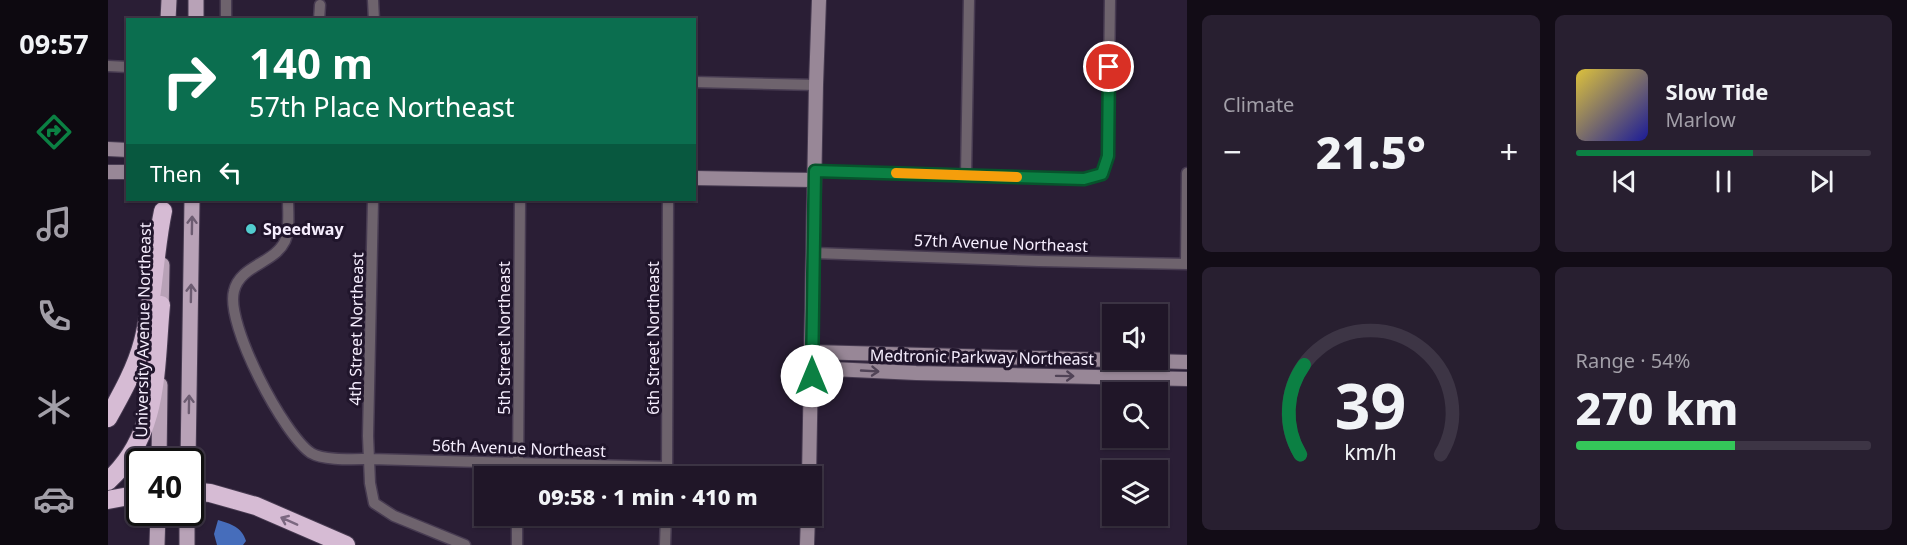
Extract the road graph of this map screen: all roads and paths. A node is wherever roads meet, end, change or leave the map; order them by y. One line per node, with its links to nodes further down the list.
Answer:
1 (169, 0): 9 (main road)
2 (196, 0): 10 (main road)
3 (226, 0): 11 (street)
4 (373, 0): 13 (street)
5 (819, 0): 17 (street)
6 (969, 0): 24 (street)
7 (1110, 0): 24 (street)
8 (320, 5): 12 (street)
9 (168, 18)
10 (196, 18)
11 (226, 18)
12 (319, 18)
13 (374, 18)
14 (108, 66): 15 (street)
15 (126, 67)
16 (696, 82): 17 (street)
17 (816, 85): 23 (street)
18 (108, 149): 19 (street)
19 (126, 150)
20 (108, 172): 21 (street)
21 (126, 172)
22 (1187, 173): 33 (street)
23 (815, 175): 24 (street); 25 (street); 32 (street)
24 (966, 176)
25 (696, 178)
26 (192, 201): 45 (main road, one-way to 26)
27 (288, 201): 46 (street, 56th Avenue Northeast)
28 (374, 201): 46 (street, 4th Street Northeast)
29 (520, 201): 47 (street, 5th Street Northeast)
30 (668, 201): 50 (street, 6th Street Northeast)
31 (163, 205): 34 (main road, University Avenue Northeast); 43 (highway)
32 (814, 253): 33 (street, 57th Avenue Northeast); 35 (street)
33 (1186, 264)
34 (161, 305): 44 (main road, University Avenue Northeast); 52 (highway)
35 (812, 352): 36 (street, Medtronic Parkway Northeast); 40 (street)
36 (963, 356): 37 (street, Medtronic Parkway Northeast); 41 (street)
37 (1102, 360)
38 (1168, 361): 39 (street, Medtronic Parkway Northeast)
39 (1187, 362)
40 (811, 368): 41 (street, Medtronic Parkway Northeast, one-way to 41); 51 (street)
41 (962, 374): 42 (street, Medtronic Parkway Northeast, one-way to 42)
42 (1187, 379)
43 (108, 418)
44 (159, 448)
45 (188, 448)
46 (370, 459): 47 (street, 56th Avenue Northeast); 64 (street, 4th Street Northeast)
47 (518, 462): 48 (street, 5th Street Northeast); 49 (street, 56th Avenue Northeast)
48 (518, 466)
49 (578, 466)
50 (667, 466)
51 (809, 466)
52 (108, 481)
53 (204, 492): 63 (highway, one-way to 53)
54 (126, 497): 55 (highway)
55 (108, 500)
56 (158, 526): 61 (main road)
57 (188, 526): 62 (main road)
58 (517, 526): 65 (street)
59 (666, 526): 66 (street)
60 (808, 526): 67 (street)
61 (158, 545)
62 (187, 545)
63 (346, 545)
64 (465, 545)
65 (517, 545)
66 (665, 545)
67 (807, 545)

